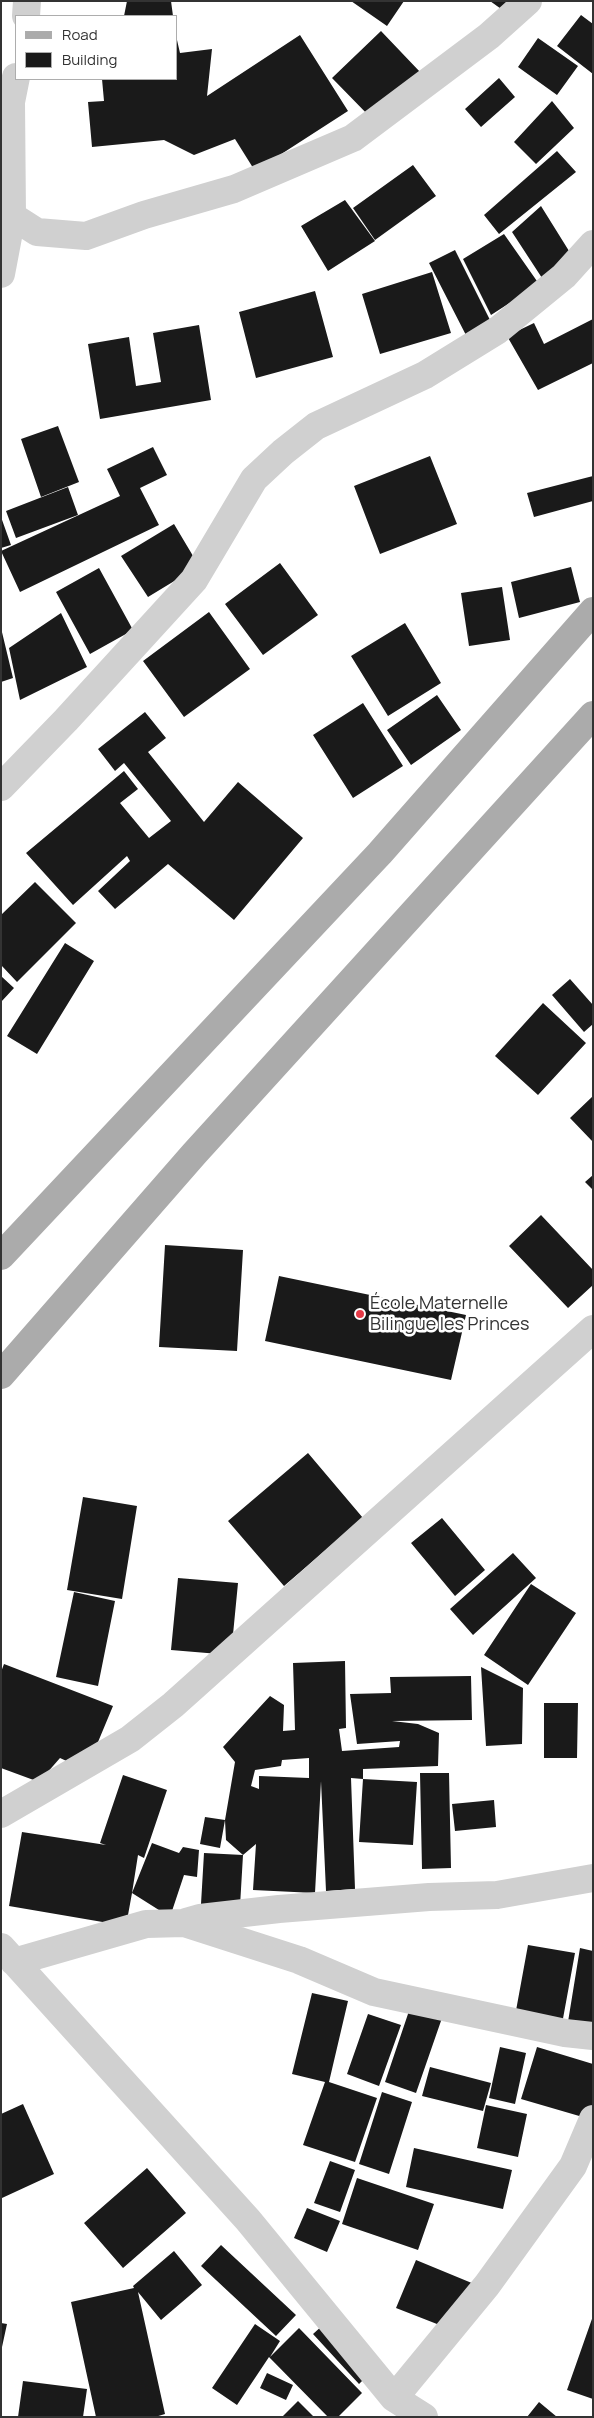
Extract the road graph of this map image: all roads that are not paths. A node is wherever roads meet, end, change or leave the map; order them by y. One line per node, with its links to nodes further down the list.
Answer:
1 (27, 1): 3 (street)
2 (528, 1): 5 (street)
3 (26, 15)
4 (15, 80): 5 (street)
5 (12, 216): 7 (street)
6 (593, 244): 10 (street)
7 (1, 274)
8 (593, 611): 11 (main road)
9 (593, 715): 13 (main road)
10 (1, 787)
11 (1, 1256)
12 (593, 1329): 14 (street)
13 (1, 1375)
14 (1, 1814)
15 (593, 1878): 16 (street)
16 (184, 1923): 17 (street); 18 (street)
17 (8, 1955): 20 (street)
18 (593, 2036)
19 (593, 2119): 20 (street)
20 (394, 2398): 21 (street)
21 (424, 2417)

